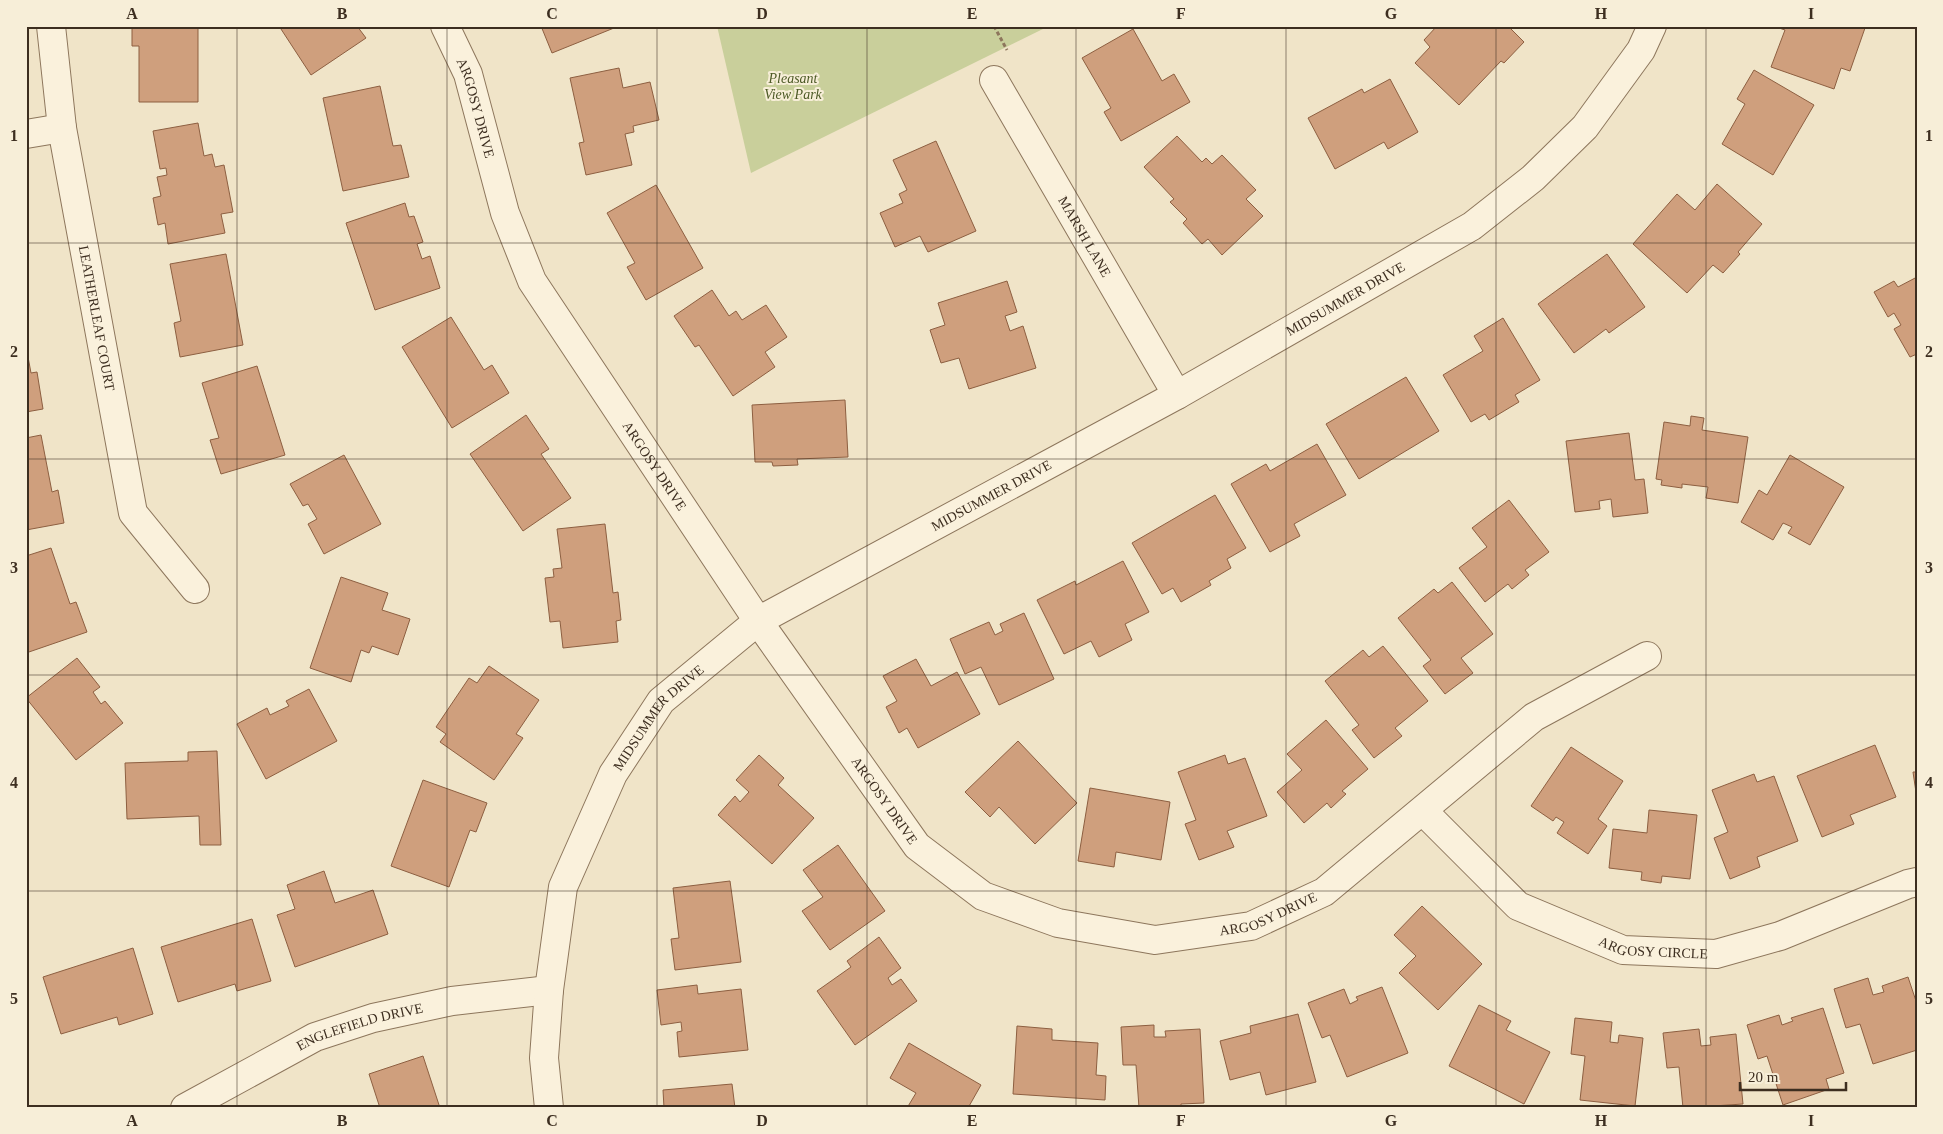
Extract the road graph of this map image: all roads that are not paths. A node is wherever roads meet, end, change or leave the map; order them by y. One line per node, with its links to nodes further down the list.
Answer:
1 (52, 26): 5 (street, LEATHERLEAF COURT)
2 (445, 26): 9 (street, ARGOSY DRIVE)
3 (1652, 26): 7 (street, MIDSUMMER DRIVE)
4 (994, 80): 7 (street, MARSH LANE)
5 (62, 128): 6 (street); 8 (street, LEATHERLEAF COURT)
6 (26, 134)
7 (1177, 395): 9 (street, MIDSUMMER DRIVE)
8 (195, 589)
9 (758, 621): 11 (street, ARGOSY DRIVE); 13 (street, MIDSUMMER DRIVE)
10 (1647, 656): 11 (street, ARGOSY DRIVE)
11 (1424, 811): 12 (street, ARGOSY CIRCLE)
12 (1917, 882)
13 (549, 990): 14 (street, ENGLEFIELD DRIVE); 15 (street, MIDSUMMER DRIVE)
14 (185, 1108)
15 (549, 1108)

